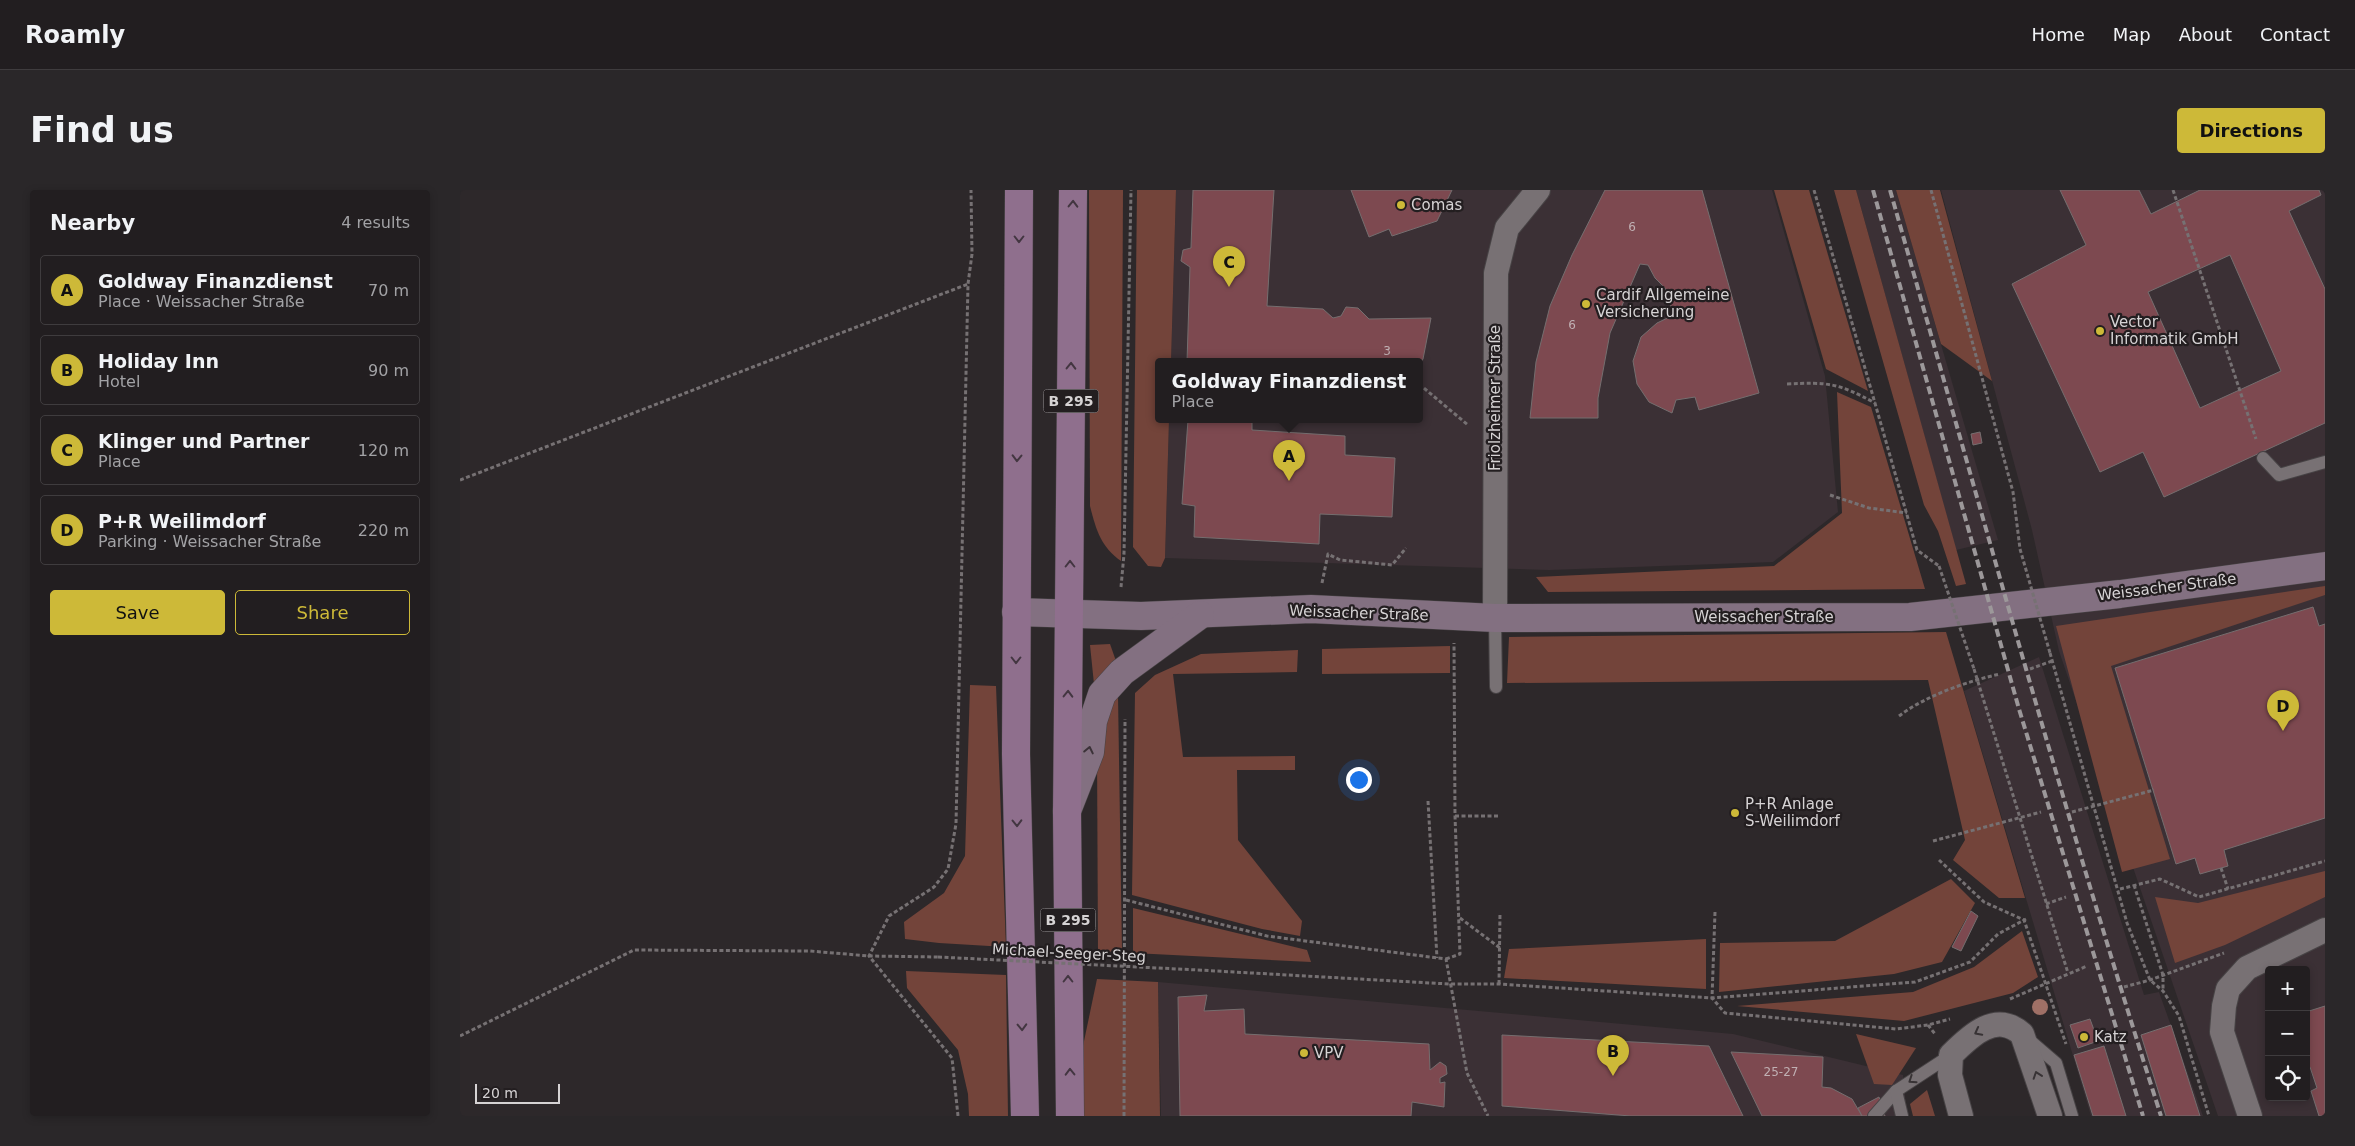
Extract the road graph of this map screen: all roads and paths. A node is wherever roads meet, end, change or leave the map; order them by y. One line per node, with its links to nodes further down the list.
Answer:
1 (972, 190): 9 (path)
2 (1019, 190): 23 (main road, B 295, one-way to 23)
3 (1073, 190): 24 (main road, B 295, one-way to 3)
4 (1131, 190): 20 (path)
5 (1538, 190): 13 (street, Friolzheimer Straße)
6 (1814, 190): 12 (path)
7 (1931, 190): 28 (path, bridge)
8 (2173, 190): 14 (path)
9 (968, 284): 16 (path); 61 (path)
10 (1787, 384): 12 (path)
11 (1423, 387): 13 (path)
12 (1875, 403): 18 (path)
13 (1496, 448): 27 (street, Friolzheimer Straße)
14 (2263, 458): 15 (lane)
15 (2325, 462)
16 (460, 480)
17 (1830, 496): 18 (path)
18 (1907, 513): 31 (path, bridge)
19 (1406, 548): 22 (path)
20 (1124, 554)
21 (2325, 566): 27 (street, Weissacher Straße)
22 (1322, 584)
23 (1016, 612): 24 (street, Weissacher Straße); 81 (main road, B 295, one-way to 81)
24 (1070, 613): 25 (street, Weissacher Straße); 40 (main road, B 295, one-way to 24)
25 (1200, 615): 26 (street, Weissacher Straße); 40 (street, one-way to 25)
26 (1454, 617): 27 (street, Weissacher Straße); 41 (path)
27 (1495, 618): 32 (lane)
28 (2052, 661): 29 (path); 37 (path)
29 (2030, 669)
30 (2000, 674): 31 (path)
31 (1976, 681): 34 (path); 43 (path)
32 (1496, 687)
33 (1125, 715): 52 (path)
34 (1899, 716)
35 (2154, 790): 37 (path)
36 (1428, 802): 62 (path)
37 (2094, 806): 39 (path); 67 (path)
38 (2041, 812): 43 (path)
39 (2072, 812)
40 (1067, 813): 82 (main road, B 295, one-way to 40)
41 (1455, 816): 42 (path); 56 (path)
42 (1498, 816)
43 (2019, 818): 44 (path); 53 (path)
44 (1933, 841)
45 (1939, 860): 57 (path)
46 (2325, 860): 50 (path)
47 (2221, 868): 50 (path)
48 (2134, 885): 49 (path); 50 (path); 66 (path)
49 (2120, 889)
50 (2228, 889)
51 (2066, 898): 53 (path)
52 (1126, 900): 62 (path); 83 (path)
53 (2046, 904): 65 (path)
54 (1715, 912): 73 (path)
55 (1500, 913): 59 (path)
56 (1459, 918): 59 (path); 63 (path)
57 (2025, 920): 68 (path); 73 (path, Michael-Seeger-Steg)
58 (2325, 930): 91 (street)
59 (1500, 948): 70 (path)
60 (2230, 950): 66 (path)
61 (869, 956): 69 (path, Michael-Seeger-Steg, bridge); 77 (path, Michael-Seeger-Steg); 80 (path)
62 (1438, 958): 63 (path)
63 (1446, 959): 69 (path)
64 (2087, 966): 65 (path)
65 (2068, 973): 68 (path)
66 (2163, 975): 67 (path); 72 (path)
67 (2150, 980): 71 (path); 72 (path)
68 (2046, 982): 74 (path)
69 (1449, 984): 70 (path, Michael-Seeger-Steg); 84 (path)
70 (1499, 984): 73 (path, Michael-Seeger-Steg)
71 (2124, 987)
72 (2163, 991): 90 (path)
73 (1712, 998): 75 (path)
74 (2006, 1000)
75 (1955, 1017)
76 (2022, 1034): 78 (street, one-way to 78); 88 (street, one-way to 76); 89 (lane)
77 (460, 1036)
78 (1950, 1055): 79 (lane, one-way to 79); 87 (street)
79 (1896, 1091): 85 (lane); 86 (lane)
80 (958, 1116)
81 (1025, 1116)
82 (1070, 1116)
83 (1124, 1116)
84 (1488, 1116)
85 (1874, 1116)
86 (1902, 1116)
87 (1961, 1116)
88 (2050, 1116)
89 (2072, 1116)
90 (2210, 1116)
91 (2250, 1116)

